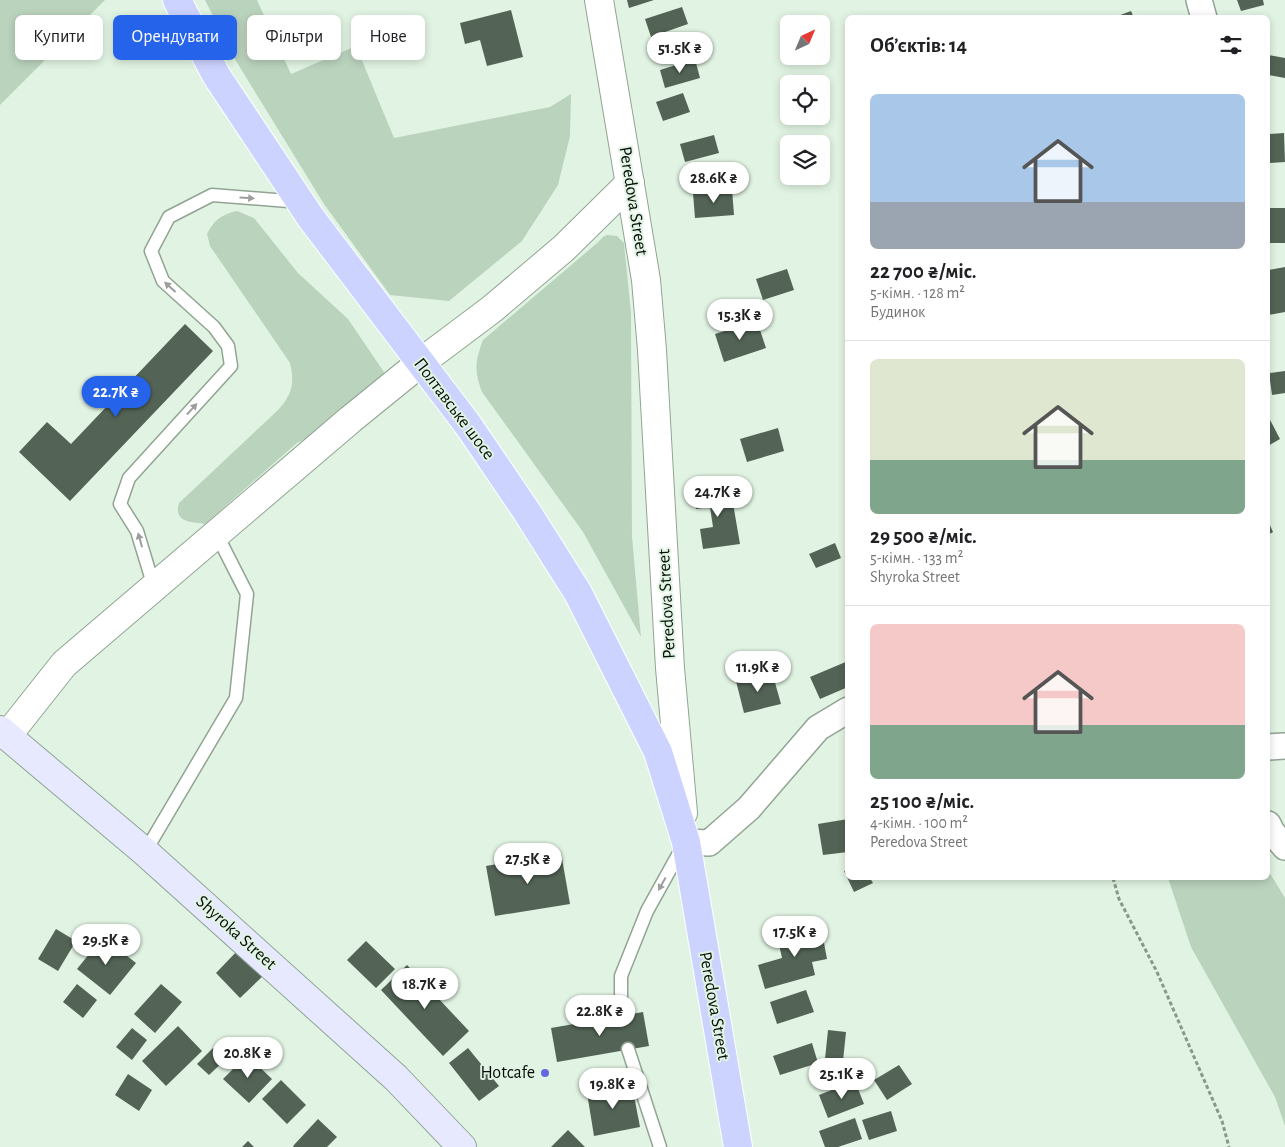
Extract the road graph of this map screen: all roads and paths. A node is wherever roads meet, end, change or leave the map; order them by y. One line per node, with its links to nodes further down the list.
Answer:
1 (176, 0): 6 (main road, Полтавське шосе)
2 (599, 0): 5 (street, Peredova Street)
3 (1199, 0): 4 (street)
4 (1203, 15)
5 (630, 183): 7 (street); 15 (street, Peredova Street)
6 (300, 202): 7 (main road, Полтавське шосе); 9 (lane, one-way to 6)
7 (420, 363): 8 (street); 15 (main road, Полтавське шосе)
8 (216, 533): 9 (street); 17 (lane)
9 (154, 587): 11 (street)
10 (845, 712): 15 (street)
11 (4, 733): 17 (main road, Shyroka Street)
12 (1285, 746): 13 (street)
13 (1270, 747)
14 (1270, 827): 16 (street)
15 (686, 842): 19 (lane, one-way to 19); 23 (main road, Peredova Street)
16 (1285, 847)
17 (145, 852): 21 (main road, Shyroka Street)
18 (1114, 880): 24 (path)
19 (621, 1016)
20 (628, 1050): 22 (lane)
21 (462, 1147)
22 (660, 1147)
23 (738, 1147)
24 (1229, 1147)

